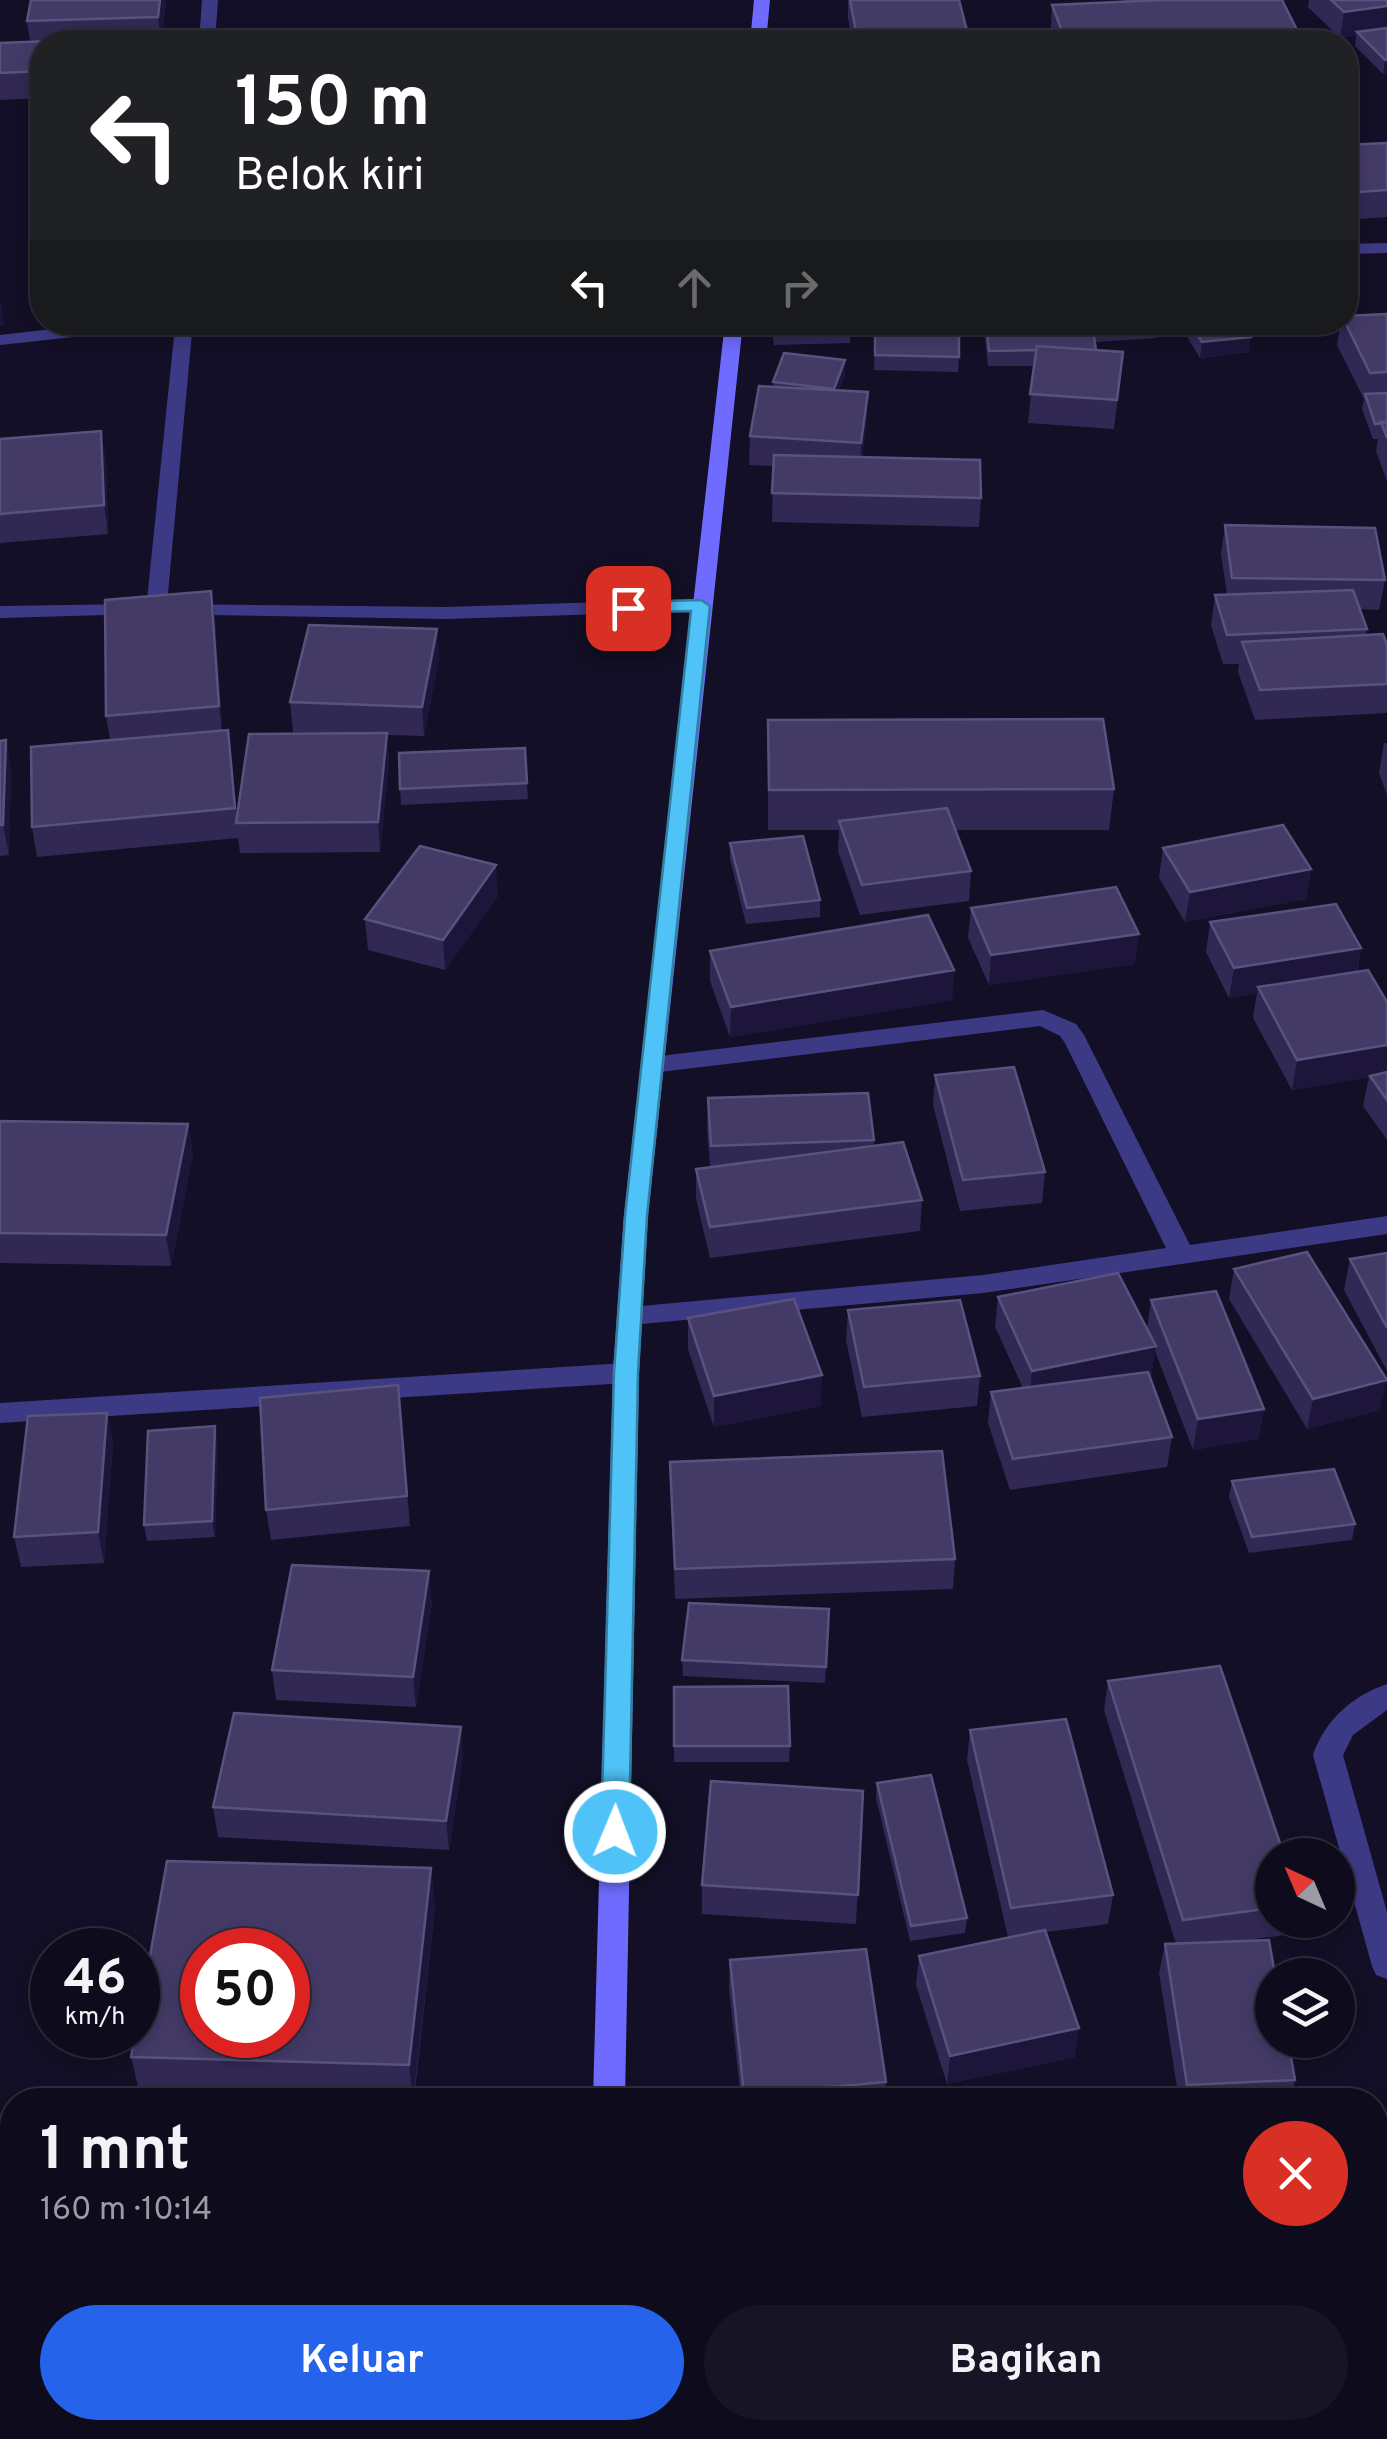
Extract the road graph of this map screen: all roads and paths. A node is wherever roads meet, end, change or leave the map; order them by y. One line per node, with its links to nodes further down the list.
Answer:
1 (210, 0): 3 (street)
2 (762, 0): 4 (main road)
3 (207, 30)
4 (759, 30)
5 (1387, 248): 6 (street)
6 (1358, 249)
7 (47, 335): 10 (street)
8 (183, 335): 12 (street)
9 (732, 335): 11 (main road)
10 (0, 340)
11 (701, 606): 12 (street); 14 (main road)
12 (156, 610): 13 (street)
13 (0, 612)
14 (652, 1064): 16 (street); 17 (main road)
15 (1387, 1224): 16 (street)
16 (1182, 1254): 17 (street)
17 (630, 1316): 18 (main road)
18 (626, 1373): 19 (street); 22 (main road)
19 (0, 1413)
20 (1387, 1696): 21 (street)
21 (1387, 1966)
22 (608, 2088)

